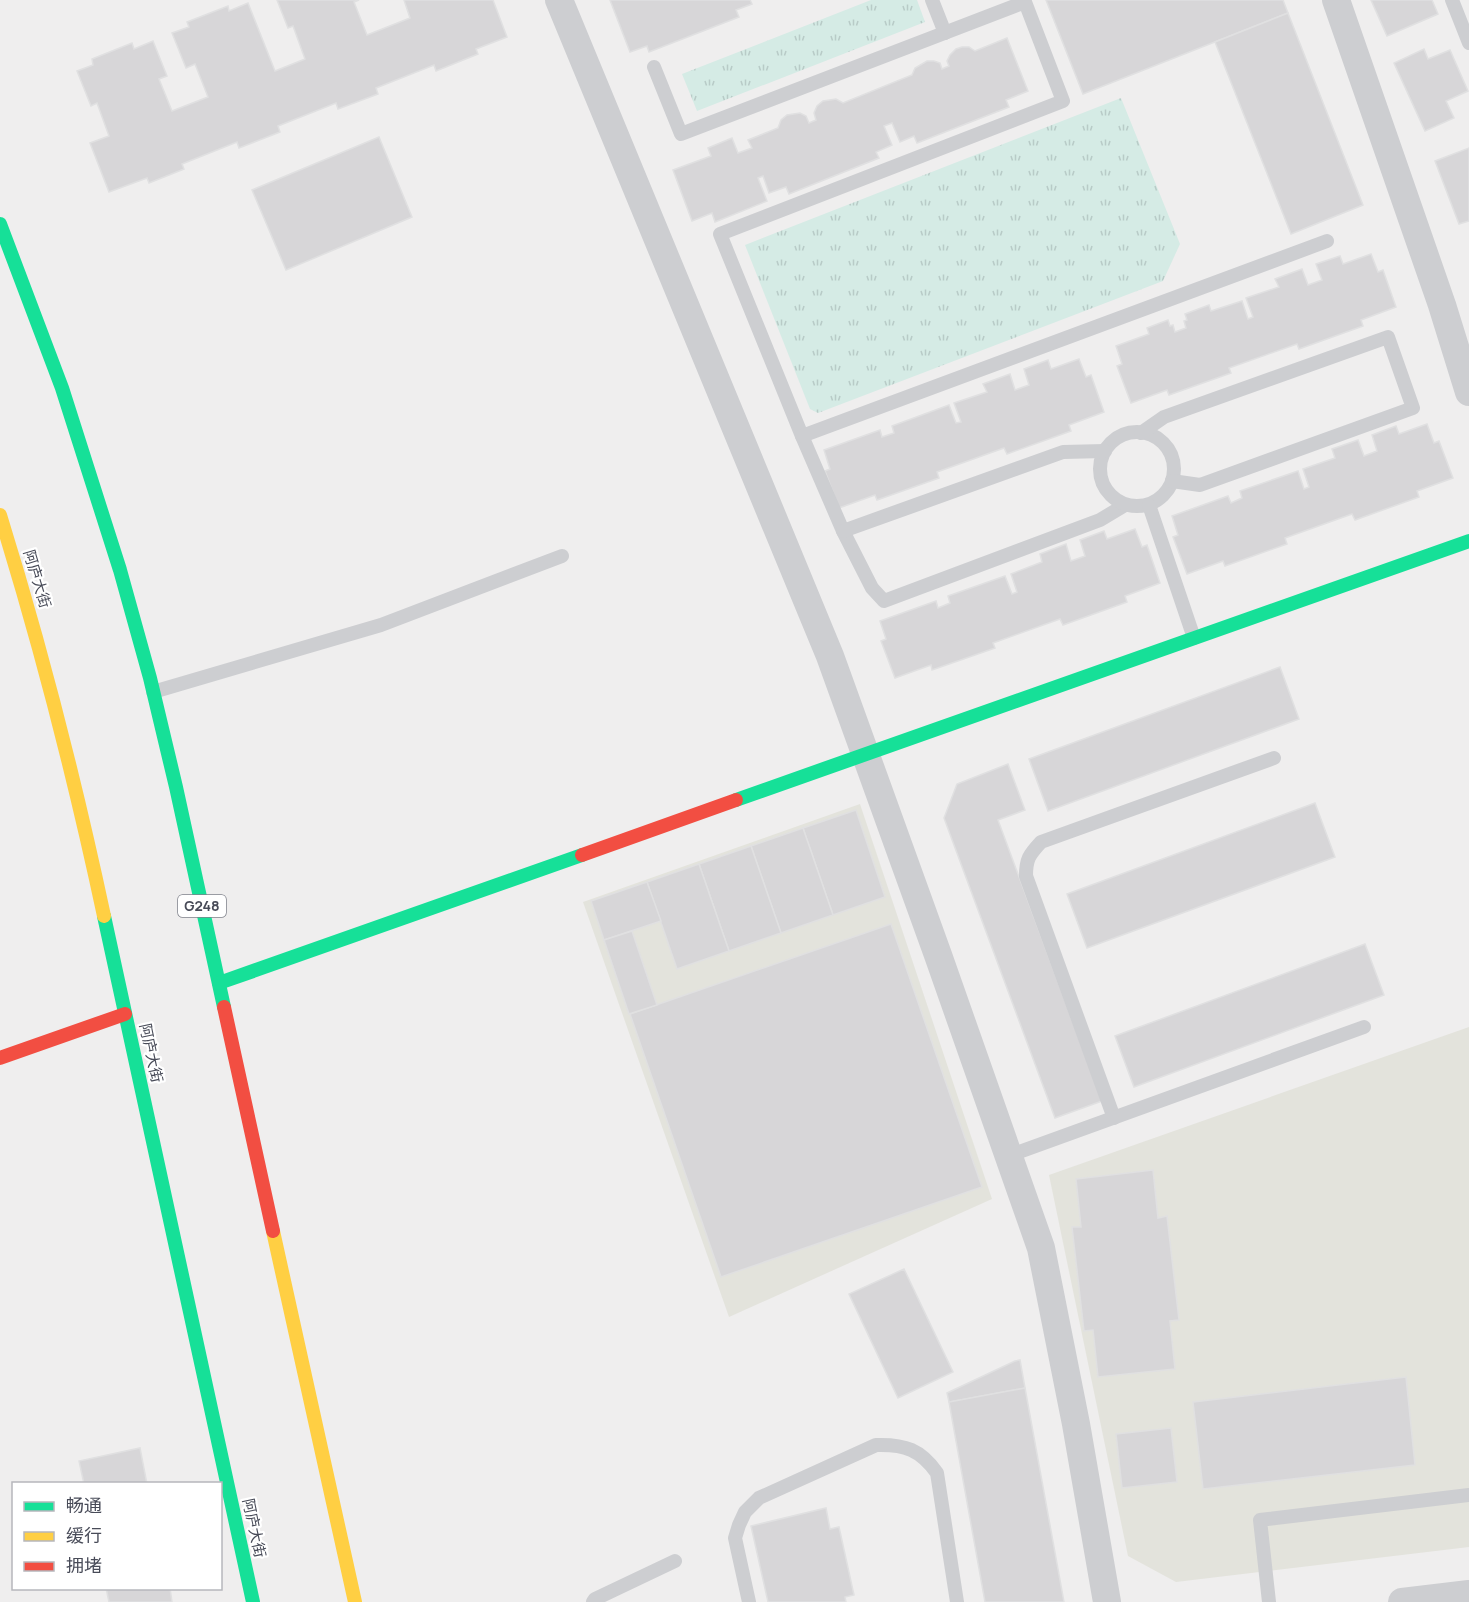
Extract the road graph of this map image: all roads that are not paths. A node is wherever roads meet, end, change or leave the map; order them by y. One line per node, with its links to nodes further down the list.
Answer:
1 (559, 0): 23 (street)
2 (932, 0): 5 (lane)
3 (1336, 0): 10 (street)
4 (1452, 0): 6 (lane)
5 (945, 33): 7 (lane); 12 (lane)
6 (1469, 43)
7 (654, 67)
8 (0, 224): 22 (main road, G248)
9 (1327, 241): 12 (lane)
10 (1469, 392)
11 (1141, 433): 13 (lane); 14 (lane); 14 (lane)
12 (802, 436): 18 (lane)
13 (1105, 451): 15 (lane); 18 (lane)
14 (1172, 481): 16 (lane)
15 (1125, 505): 16 (lane); 18 (lane)
16 (1149, 505): 21 (lane)
17 (0, 515): 26 (main road, 阿庐大街)
18 (843, 531)
19 (1469, 541): 21 (main road)
20 (562, 556): 22 (lane)
21 (1194, 638): 23 (main road)
22 (153, 692): 25 (main road, G248)
23 (866, 754): 25 (main road); 30 (street)
24 (1274, 758): 29 (lane)
25 (219, 983): 35 (main road, G248)
26 (125, 1014): 28 (main road); 34 (main road, 阿庐大街)
27 (1364, 1027): 29 (lane)
28 (0, 1058)
29 (1113, 1118): 30 (lane)
30 (1008, 1156): 39 (street)
31 (1469, 1495): 40 (lane)
32 (675, 1562): 36 (lane)
33 (1469, 1594): 41 (street)
34 (253, 1602)
35 (355, 1602)
36 (593, 1602)
37 (749, 1602): 38 (lane)
38 (957, 1602)
39 (1107, 1602)
40 (1269, 1602)
41 (1402, 1602)

